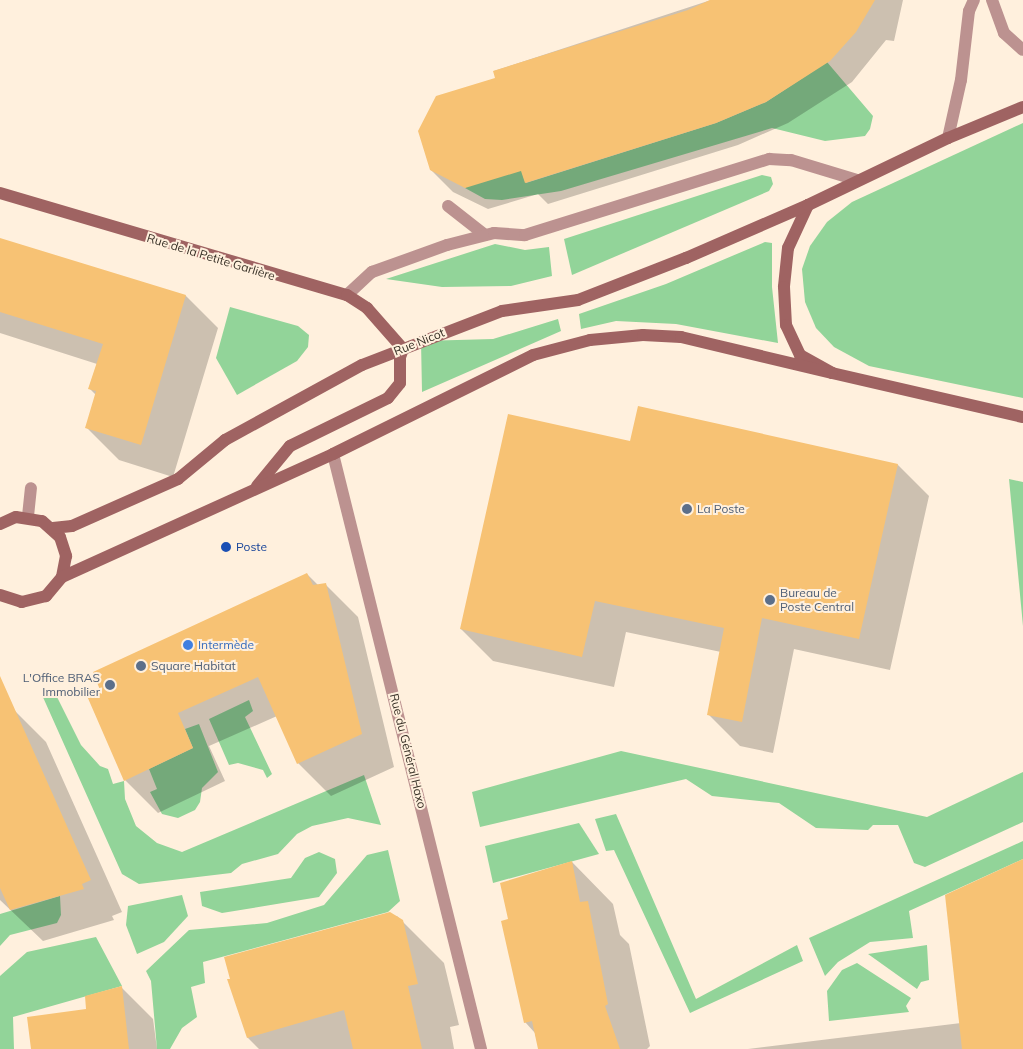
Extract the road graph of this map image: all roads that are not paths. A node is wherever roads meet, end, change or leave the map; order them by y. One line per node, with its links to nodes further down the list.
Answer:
1 (974, 0): 5 (street)
2 (992, 0): 3 (street)
3 (1023, 50)
4 (1023, 107): 5 (main road, Rue Nicot)
5 (948, 138): 6 (main road, Rue Nicot)
6 (858, 180): 8 (main road, Rue Nicot); 10 (street)
7 (0, 193): 11 (main road, Rue de la Petite Garlière)
8 (808, 205): 12 (main road, Rue Nicot); 13 (main road)
9 (448, 206): 10 (street)
10 (485, 235): 11 (street)
11 (347, 295): 12 (main road, Rue de la Petite Garlière)
12 (404, 349): 17 (main road); 20 (main road, Rue Nicot)
13 (832, 373): 14 (main road); 15 (main road)
14 (1023, 417)
15 (333, 454): 17 (main road); 23 (street, Rue du Général Haxo)
16 (31, 488): 18 (street)
17 (256, 488): 21 (main road)
18 (28, 516): 19 (main road); 20 (main road)
19 (0, 524)
20 (53, 528): 21 (main road)
21 (62, 577): 22 (main road)
22 (3, 600)
23 (481, 1049)

